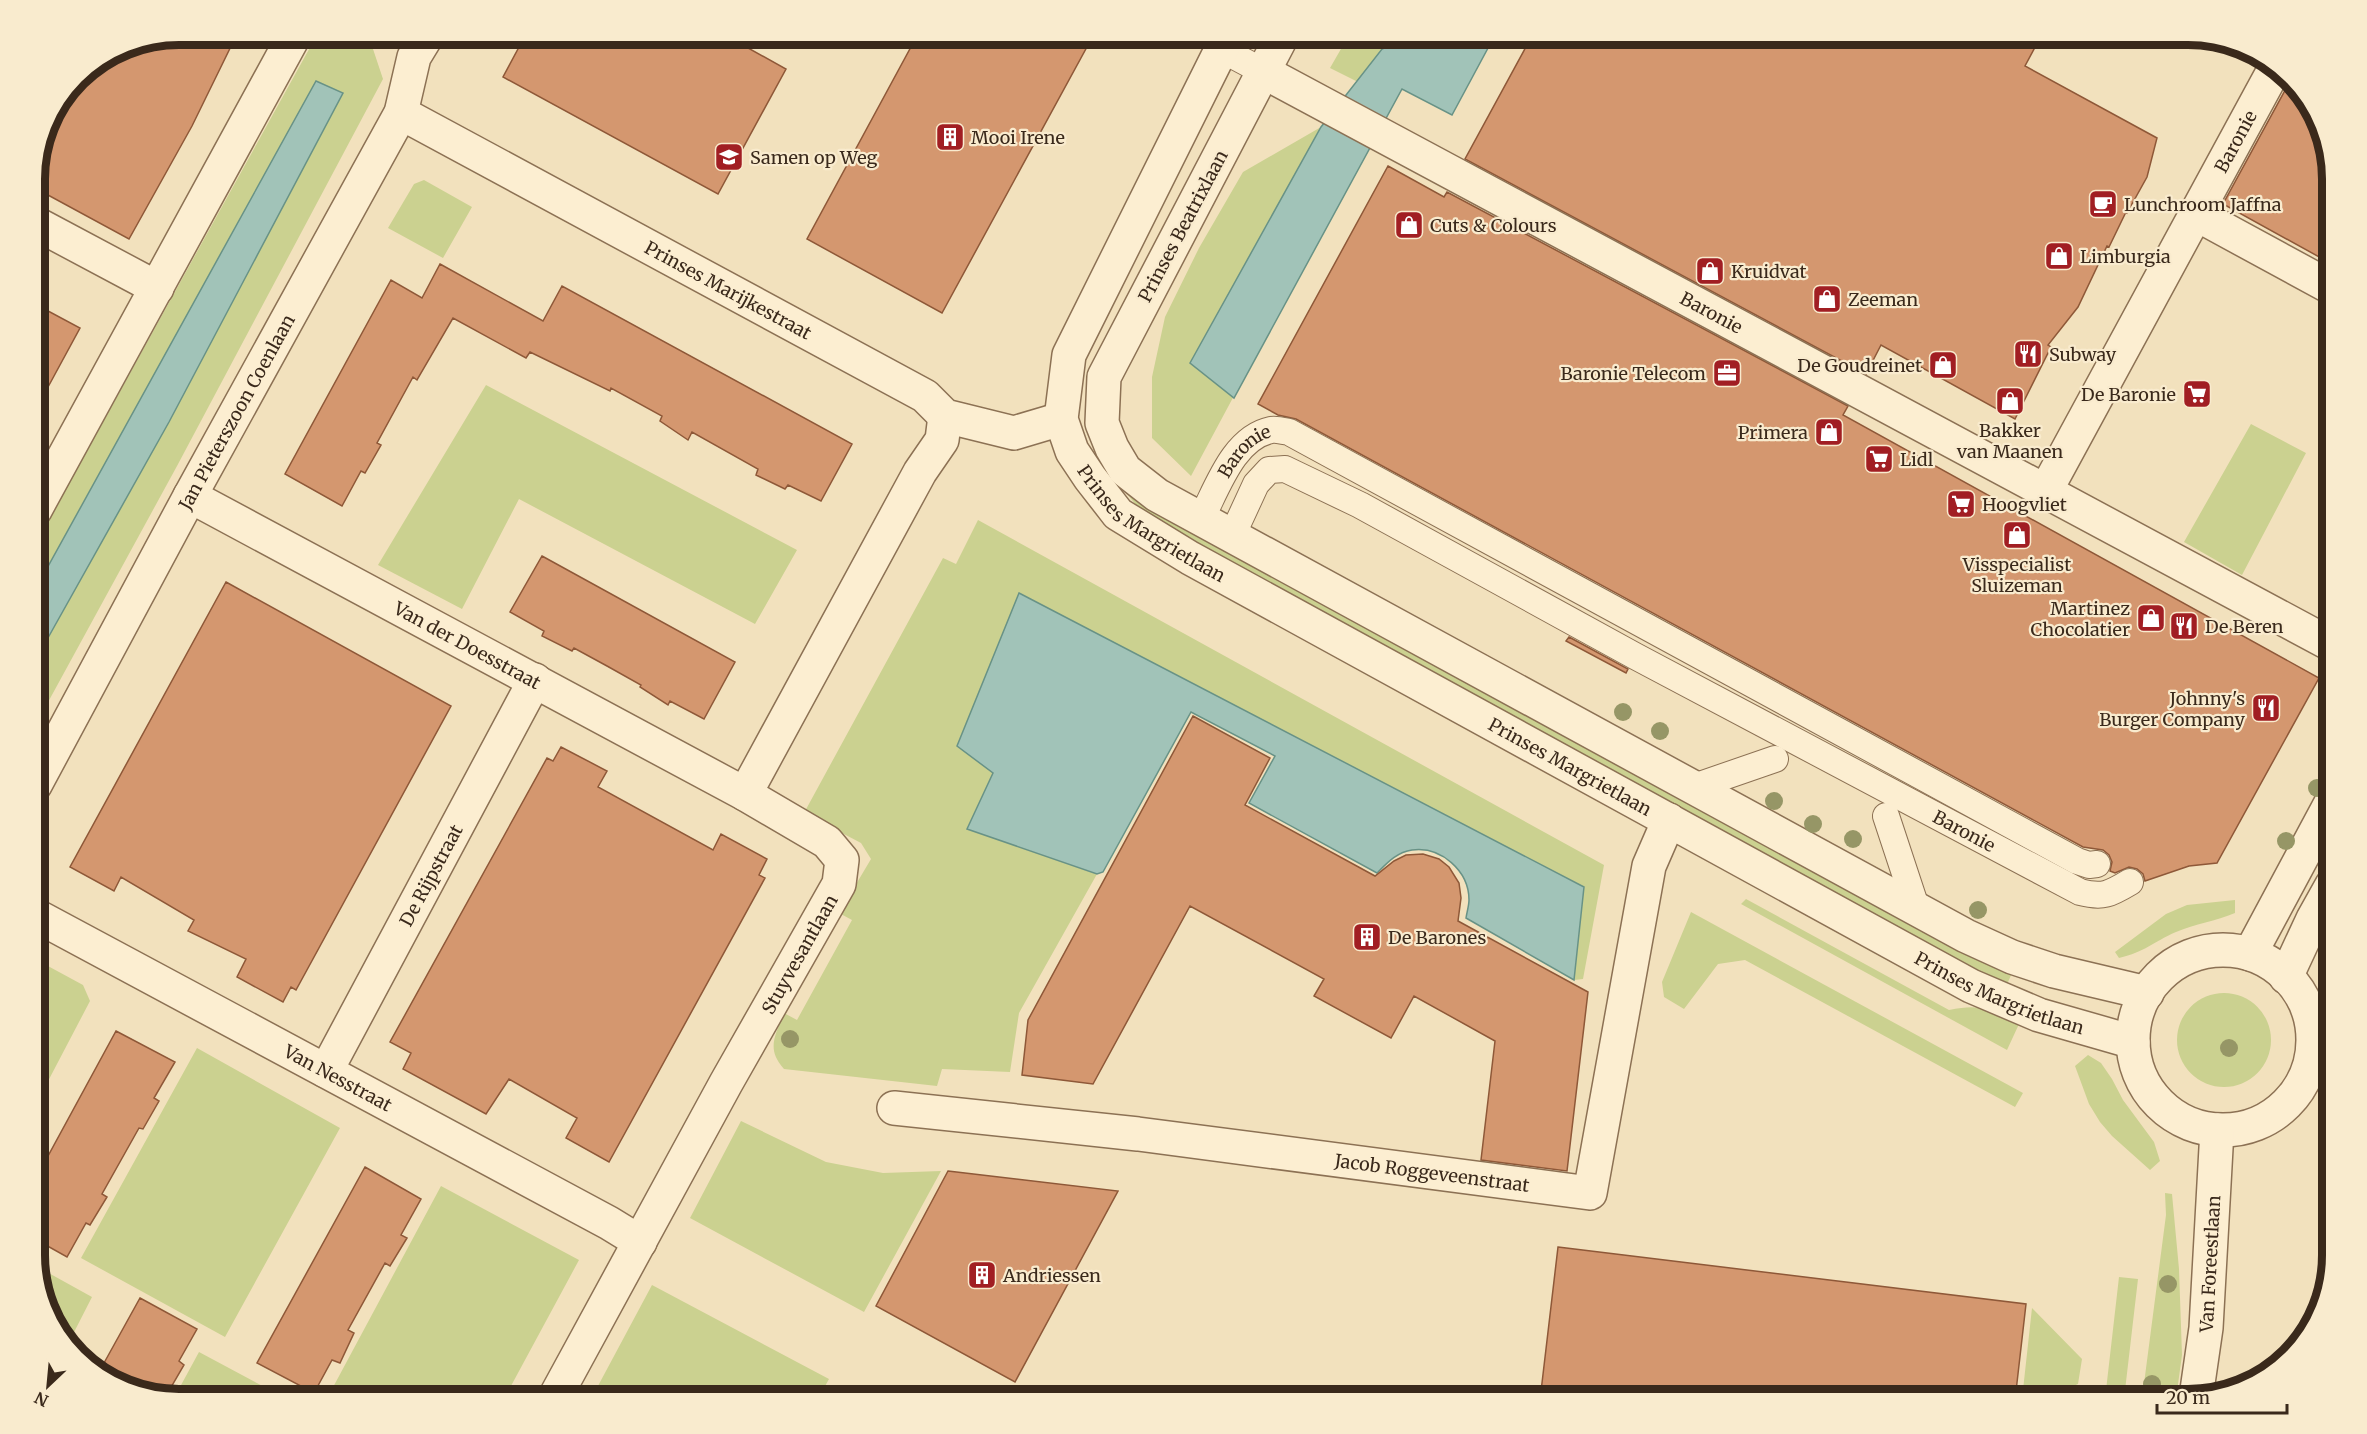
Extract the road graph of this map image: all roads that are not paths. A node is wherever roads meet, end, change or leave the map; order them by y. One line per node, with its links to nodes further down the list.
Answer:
1 (289, 45): 12 (street)
2 (421, 45): 8 (street, Jan Pieterszoon Coenlaan)
3 (1224, 45): 14 (street)
4 (1229, 45): 6 (lane)
5 (1278, 45): 6 (street, Prinses Beatrixlaan)
6 (1264, 72): 15 (street, Prinses Beatrixlaan); 17 (street, Baronie)
7 (2271, 74): 9 (street, Baronie)
8 (401, 113): 13 (street, Prinses Marijkestraat); 18 (street, Jan Pieterszoon Coenlaan)
9 (2196, 214): 11 (street); 17 (street, Baronie)
10 (45, 228): 12 (street)
11 (2322, 283)
12 (157, 288): 16 (street)
13 (945, 416): 14 (street); 28 (street)
14 (1061, 419): 30 (street, Prinses Margrietlaan)
15 (1102, 423): 19 (street, Prinses Margrietlaan)
16 (45, 492)
17 (2045, 492): 21 (street, Baronie)
18 (190, 496): 22 (street, Van der Doesstraat); 26 (street, Jan Pieterszoon Coenlaan)
19 (1201, 519): 20 (street, Prinses Margrietlaan); 23 (lane, Baronie)
20 (1232, 536): 24 (lane, Baronie); 27 (street, Prinses Margrietlaan)
21 (2322, 640)
22 (535, 681): 28 (street, Van der Doesstraat); 42 (street, De Rijpstraat)
23 (1838, 726): 24 (lane); 32 (lane, Baronie)
24 (1802, 745): 33 (lane, Baronie)
25 (1774, 759): 27 (lane)
26 (45, 766)
27 (1691, 788): 35 (street, Prinses Margrietlaan)
28 (745, 794): 45 (street, Stuyvesantlaan)
29 (1886, 816): 35 (lane)
30 (1669, 820): 40 (street, Prinses Margrietlaan); 43 (street, Jacob Roggeveenstraat)
31 (2322, 820): 37 (street)
32 (2097, 864)
33 (2130, 882)
34 (2322, 903): 38 (street)
35 (1917, 910): 39 (street, Prinses Margrietlaan)
36 (45, 920): 42 (street, Van Nesstraat)
37 (2250, 954): 38 (street); 39 (street)
38 (2286, 977): 41 (street)
39 (2146, 993): 40 (street)
40 (2133, 1042): 44 (street)
41 (2322, 1053): 44 (street)
42 (326, 1071): 45 (street, Van Nesstraat)
43 (894, 1108)
44 (2217, 1130): 46 (street, Van Foreestlaan)
45 (640, 1242): 47 (street, Stuyvesantlaan)
46 (2197, 1388)
47 (560, 1389)

